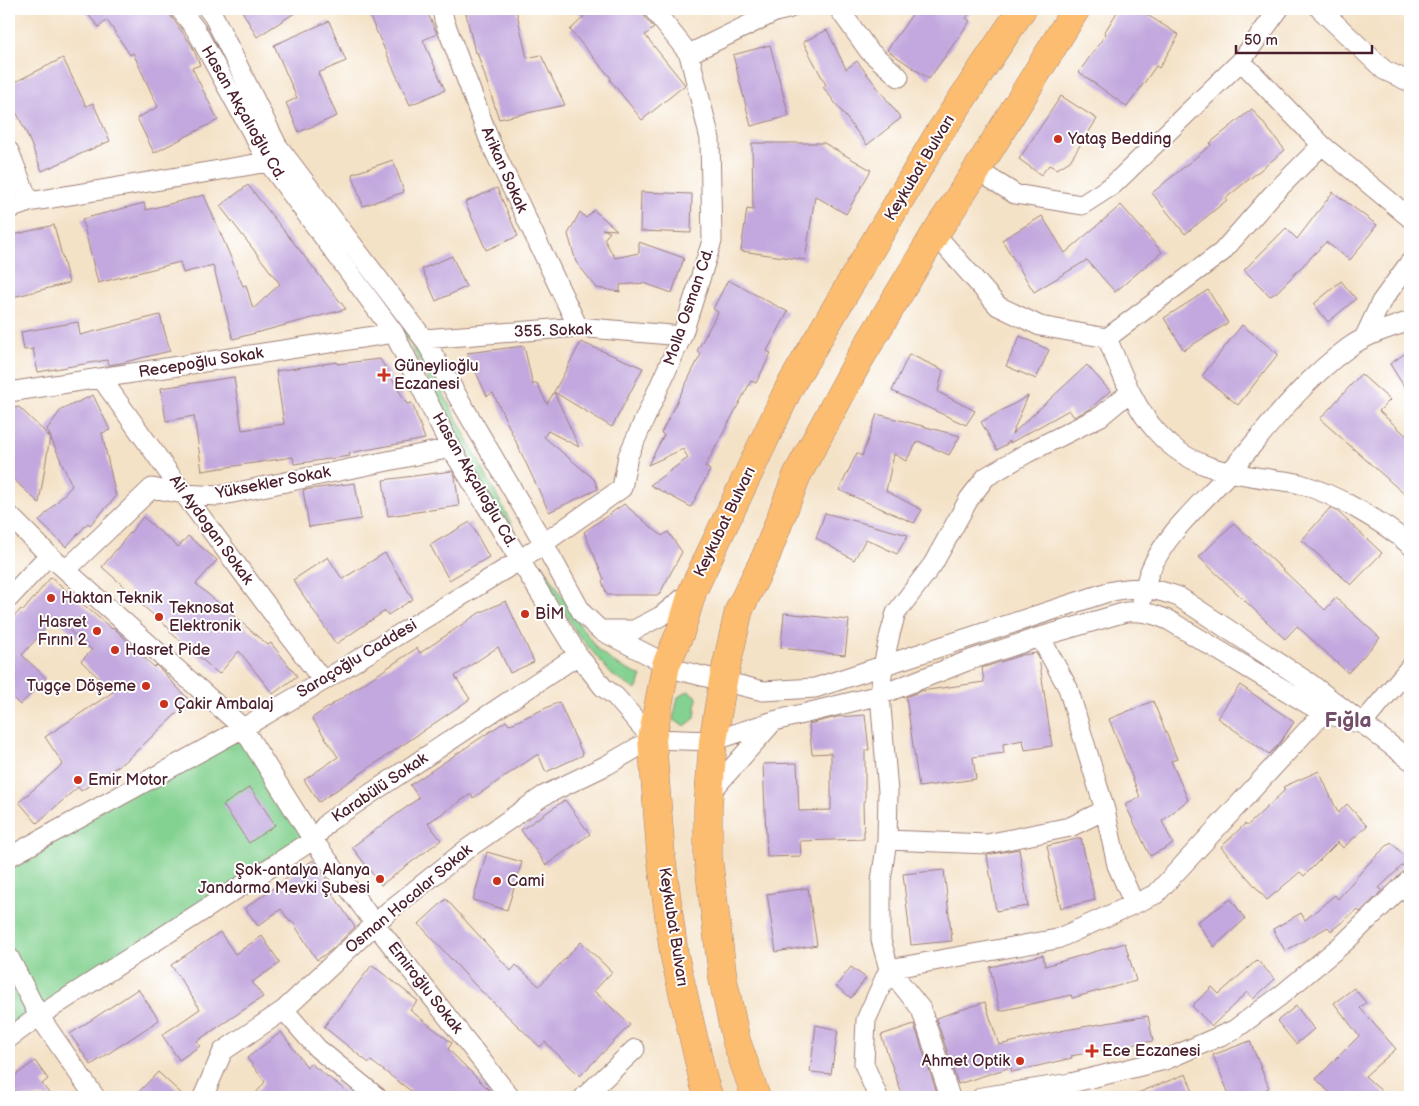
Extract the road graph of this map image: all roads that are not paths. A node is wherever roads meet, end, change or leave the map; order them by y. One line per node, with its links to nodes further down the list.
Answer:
1 (180, 9): 11 (street, Hasan Akçalıoğlu Cd.)
2 (442, 9): 26 (street, Arikan Sokak)
3 (653, 9): 12 (street, Molla Osman Cd.)
4 (788, 9): 12 (street)
5 (839, 9): 14 (street)
6 (1022, 9): 45 (highway, Keykubat Bulvarı)
7 (1076, 9): 19 (highway)
8 (1279, 9): 13 (street)
9 (1320, 9): 15 (street)
10 (216, 12): 11 (street); 31 (street, Hasan Akçalıoğlu Cd.)
11 (196, 30): 18 (street, Hasan Akçalıoğlu Cd.)
12 (689, 54): 28 (street, Molla Osman Cd.)
13 (1241, 61): 16 (street); 19 (street)
14 (899, 77)
15 (1410, 82)
16 (1322, 145): 22 (street); 29 (street)
17 (9, 152): 20 (street)
18 (268, 162): 20 (street); 27 (street, Hasan Akçalıoğlu Cd.)
19 (977, 170): 23 (highway)
20 (29, 202): 21 (street)
21 (9, 209)
22 (1410, 218)
23 (935, 234): 29 (street); 55 (highway)
24 (1410, 262): 30 (street)
25 (1410, 321): 30 (street)
26 (578, 328): 28 (street, 355. Sokak); 31 (street, 355. Sokak)
27 (394, 333): 32 (street, Recepoğlu Sokak); 35 (street, Hasan Akçalıoğlu Cd.)
28 (682, 336): 39 (street, Molla Osman Cd.)
29 (1107, 338): 34 (street)
30 (1364, 338): 36 (street)
31 (424, 339): 39 (street, Hasan Akçalıoğlu Cd.)
32 (101, 378): 33 (street, Recepoğlu Sokak); 37 (street, Ali Aydogan Sokak)
33 (9, 392)
34 (1130, 392): 36 (street); 52 (street)
35 (451, 448): 37 (street, Yüksekler Sokak); 42 (street, Hasan Akçalıoğlu Cd.)
36 (1228, 473): 40 (street); 44 (street)
37 (184, 494): 43 (street, Yüksekler Sokak); 54 (street, Ali Aydogan Sokak)
38 (9, 515): 41 (street, Emiroğlu Sokak)
39 (543, 542): 42 (street, Molla Osman Cd.); 48 (street, Hasan Akçalıoğlu Cd.)
40 (1410, 544)
41 (49, 555): 43 (street, Emiroğlu Sokak); 46 (street)
42 (520, 560): 50 (street, Hasan Akçalıoğlu Cd.); 54 (street, Saraçoğlu Caddesi)
43 (66, 570): 60 (street, Emiroğlu Sokak)
44 (1145, 588): 47 (street); 52 (street, Hasan Akçalıoğlu Cd.); 59 (street, Hasan Akçalıoğlu Cd.)
45 (693, 590): 48 (street); 51 (highway, Keykubat Bulvarı)
46 (9, 598)
47 (1139, 611): 49 (street); 57 (street)
48 (600, 630): 51 (street, Hasan Akçalıoğlu Cd.)
49 (1040, 637): 56 (street); 65 (street)
50 (578, 655): 61 (street, Hasan Akçalıoğlu Cd.); 66 (street, Karabülü Sokak)
51 (666, 665): 55 (street, Hasan Akçalıoğlu Cd.); 61 (highway, Keykubat Bulvarı)
52 (883, 666): 55 (street, Hasan Akçalıoğlu Cd.); 56 (street)
53 (1410, 668): 59 (street)
54 (323, 681): 60 (street, Saraçoğlu Caddesi)
55 (722, 681): 62 (highway)
56 (880, 695): 58 (street); 67 (street)
57 (1323, 713): 59 (street); 70 (street)
58 (774, 721): 62 (street); 64 (street)
59 (1362, 724): 63 (street, Hasan Akçalıoğlu Cd.)
60 (243, 728): 66 (street, Emiroğlu Sokak); 68 (street, Saraçoğlu Caddesi)
61 (652, 739): 62 (street); 71 (street, Osman Hocalar Sokak); 84 (highway, Keykubat Bulvarı)
62 (713, 741): 64 (highway)
63 (1410, 760)
64 (710, 793): 85 (highway)
65 (1105, 810): 67 (street); 70 (street)
66 (313, 840): 71 (street, Emiroğlu Sokak); 75 (street, Karabülü Sokak)
67 (887, 840): 73 (street)
68 (9, 857)
69 (1410, 879): 78 (street)
70 (1134, 904): 73 (street)
71 (375, 924): 74 (street, Osman Hocalar Sokak); 82 (street, Emiroğlu Sokak)
72 (9, 957): 75 (street)
73 (889, 969): 86 (street); 87 (street)
74 (284, 1010): 80 (street, Osman Hocalar Sokak); 81 (street)
75 (39, 1016): 76 (street, Karabülü Sokak); 79 (street)
76 (9, 1038)
77 (635, 1048): 83 (street)
78 (1073, 1090): 88 (street)
79 (95, 1097)
80 (204, 1097)
81 (377, 1097)
82 (510, 1097)
83 (584, 1097)
84 (709, 1097)
85 (756, 1097)
86 (878, 1097)
87 (950, 1097)
88 (982, 1097)

